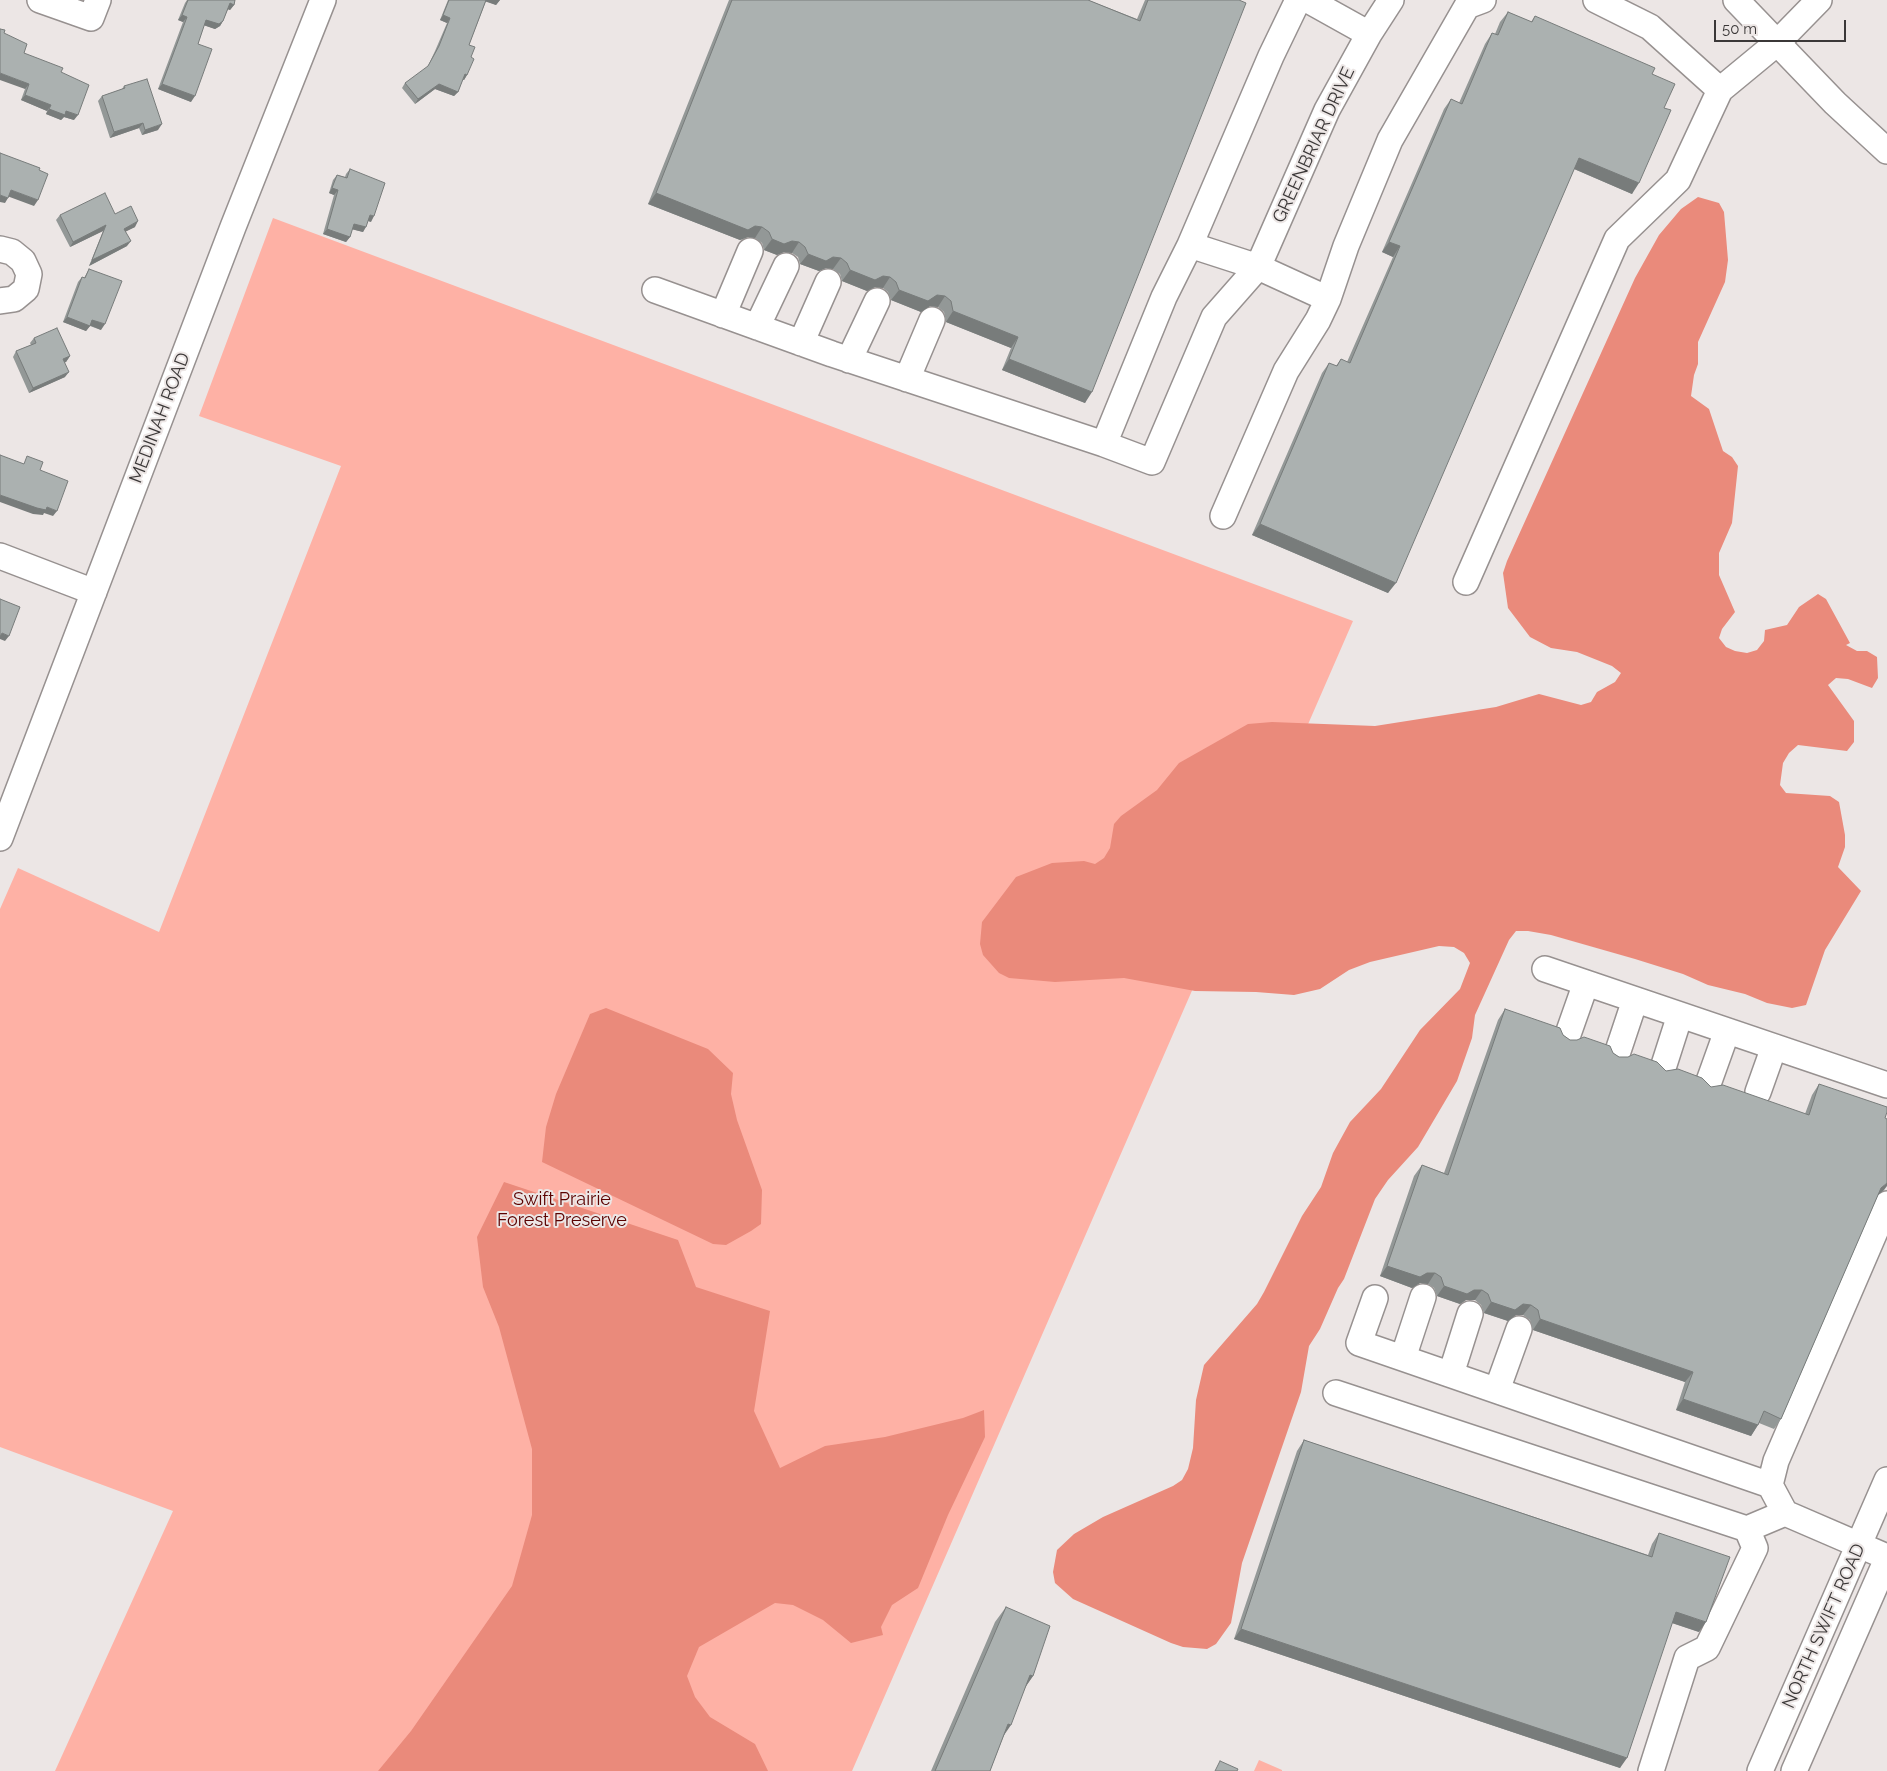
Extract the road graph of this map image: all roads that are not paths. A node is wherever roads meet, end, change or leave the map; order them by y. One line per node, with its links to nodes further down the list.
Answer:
1 (40, 0): 10 (street)
2 (323, 0): 35 (street, MEDINAH ROAD)
3 (1298, 0): 15 (street)
4 (1308, 0): 11 (street)
5 (1392, 0): 11 (street, GREENBRIAR DRIVE)
6 (1483, 0): 22 (street)
7 (1596, 0): 13 (street)
8 (1736, 0): 12 (street)
9 (1819, 0): 12 (street)
10 (94, 9)
11 (1368, 34): 19 (street, GREENBRIAR DRIVE)
12 (1777, 42): 13 (street); 14 (street)
13 (1720, 90): 34 (street)
14 (1887, 152)
15 (1190, 245): 19 (street); 31 (street)
16 (0, 250): 23 (street)
17 (750, 251): 25 (street)
18 (786, 266): 27 (street)
19 (1258, 267): 22 (street); 31 (street, GREENBRIAR DRIVE)
20 (828, 282): 28 (street)
21 (655, 290): 25 (street)
22 (1328, 299): 32 (street)
23 (0, 301)
24 (876, 301): 29 (street)
25 (723, 315): 27 (street)
26 (932, 320): 30 (street)
27 (757, 327): 28 (street)
28 (801, 343): 29 (street)
29 (849, 360): 30 (street)
30 (907, 379): 31 (street)
31 (1104, 444)
32 (1223, 516)
33 (0, 556): 35 (street)
34 (1466, 582)
35 (94, 592): 36 (street, MEDINAH ROAD)
36 (0, 838)
37 (1545, 969): 38 (street)
38 (1586, 983): 39 (street); 42 (street)
39 (1635, 1000): 40 (street); 44 (street)
40 (1680, 1015): 41 (street); 45 (street)
41 (1728, 1031): 43 (street); 46 (street)
42 (1567, 1037)
43 (1774, 1047): 47 (street); 48 (street)
44 (1617, 1054)
45 (1663, 1068)
46 (1708, 1084)
47 (1887, 1085)
48 (1758, 1092)
49 (1887, 1204): 59 (street)
50 (1424, 1297): 54 (street)
51 (1375, 1298): 54 (street)
52 (1470, 1314): 55 (street)
53 (1519, 1329): 56 (street)
54 (1403, 1358): 55 (street)
55 (1451, 1374): 56 (street)
56 (1497, 1390): 59 (street)
57 (1336, 1393): 61 (street)
58 (1887, 1480): 62 (street, NORTH SWIFT ROAD)
59 (1770, 1484): 60 (street)
60 (1785, 1513): 61 (street); 62 (street)
61 (1747, 1529): 64 (street)
62 (1859, 1546): 63 (street); 65 (street, NORTH SWIFT ROAD)
63 (1887, 1558): 66 (street, NORTH SWIFT ROAD)
64 (1651, 1771)
65 (1760, 1771)
66 (1794, 1771)

